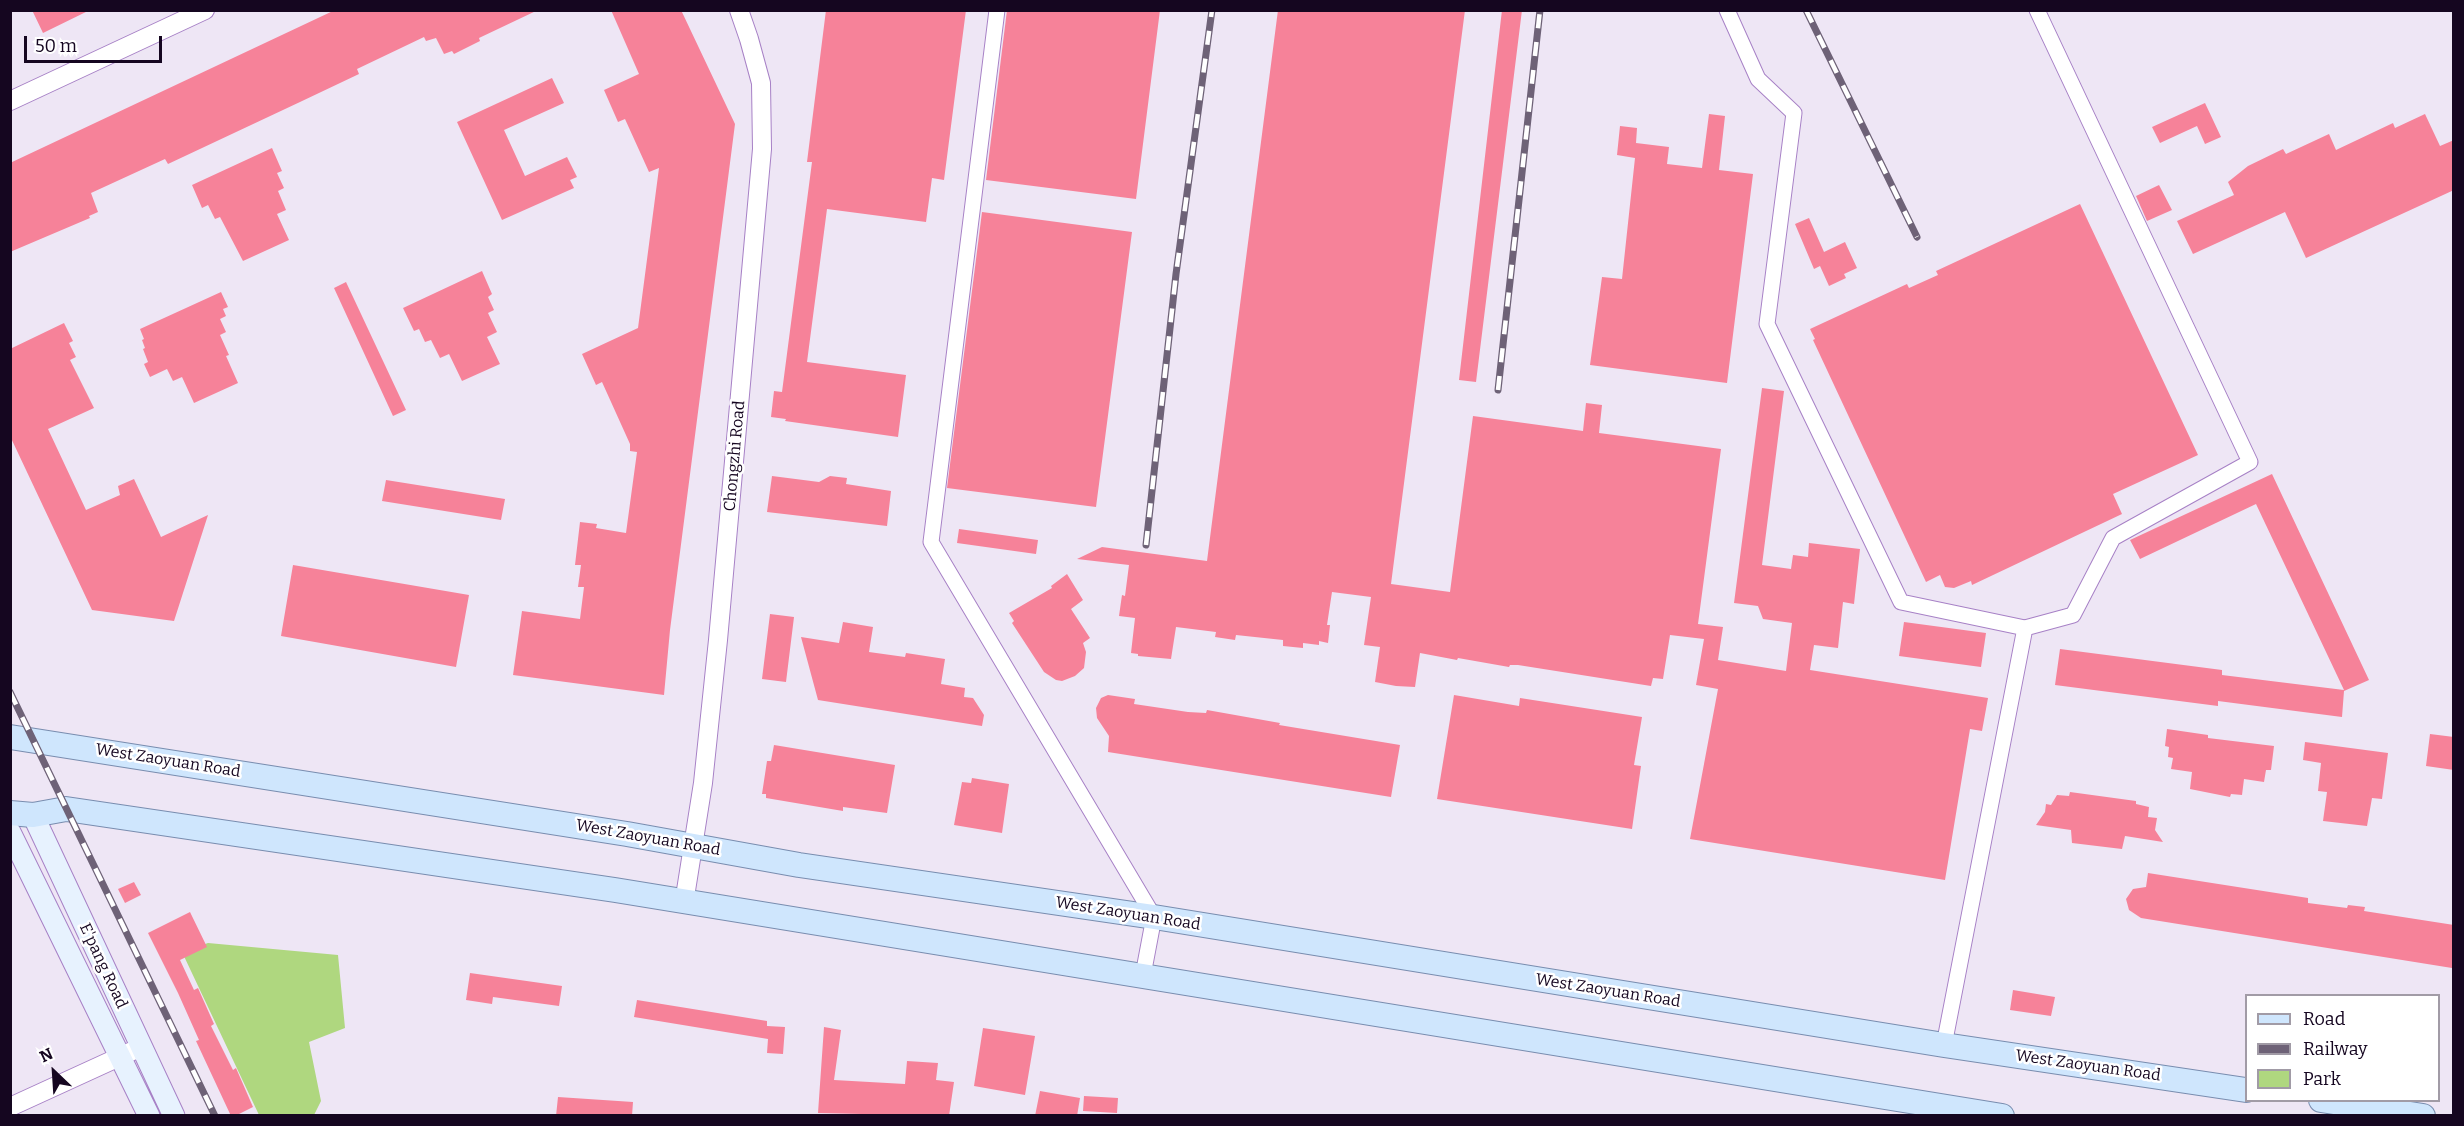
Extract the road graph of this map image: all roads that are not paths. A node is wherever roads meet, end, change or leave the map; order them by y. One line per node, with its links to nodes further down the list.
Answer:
1 (205, 10): 6 (street)
2 (739, 10): 11 (street, Chongzhi Road)
3 (997, 10): 13 (street)
4 (1727, 10): 7 (street)
5 (2037, 10): 7 (street)
6 (10, 100)
7 (2025, 628): 15 (street)
8 (10, 737): 11 (main road, West Zaoyuan Road)
9 (22, 814): 12 (main road); 16 (main road, E'pang Road)
10 (10, 832): 17 (main road, E'pang Road)
11 (694, 846): 12 (street, Chongzhi Road); 13 (main road, West Zaoyuan Road)
12 (684, 903): 14 (main road)
13 (1154, 917): 14 (street); 15 (main road, West Zaoyuan Road)
14 (1143, 975): 23 (main road)
15 (1944, 1045): 18 (main road, West Zaoyuan Road)
16 (141, 1047): 17 (street); 22 (main road, E'pang Road)
17 (120, 1057): 20 (street); 21 (main road, E'pang Road)
18 (2245, 1090)
19 (2328, 1102): 24 (main road)
20 (10, 1107)
21 (149, 1116)
22 (174, 1116)
23 (2002, 1116)
24 (2423, 1116)

